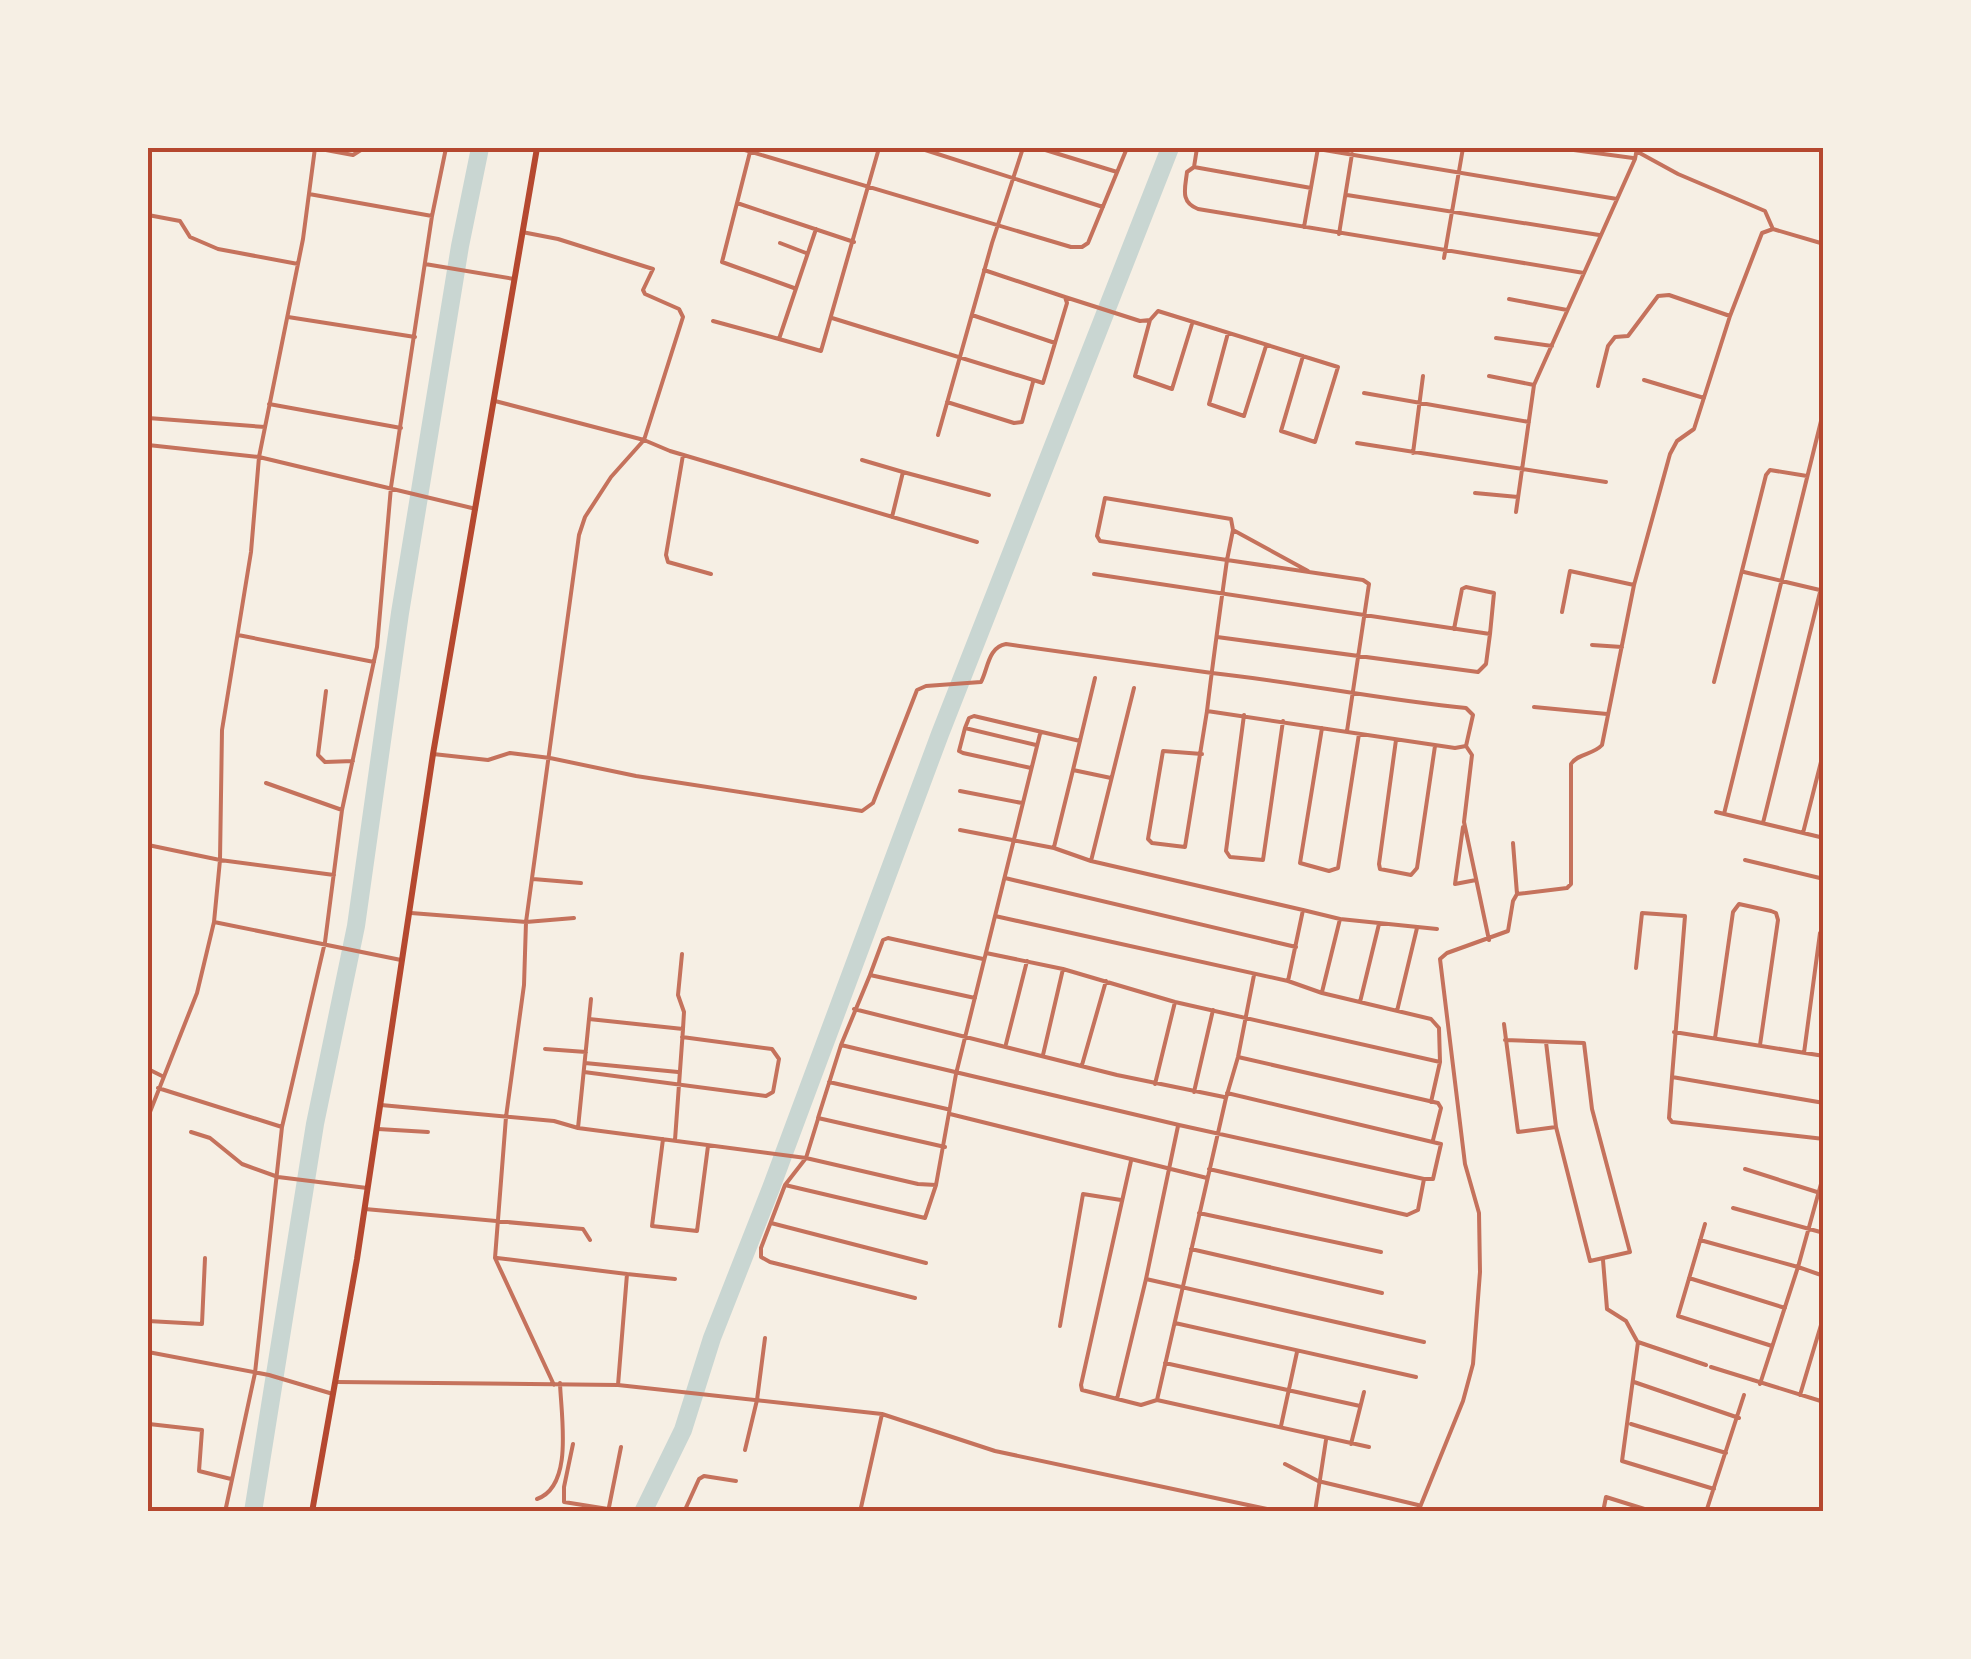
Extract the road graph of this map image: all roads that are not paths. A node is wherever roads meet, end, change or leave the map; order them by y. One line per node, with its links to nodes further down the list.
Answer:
1 (315, 148): 2 (street); 25 (street)
2 (364, 148)
3 (446, 148): 32 (street)
4 (537, 148): 37 (main road)
5 (738, 148): 15 (street)
6 (879, 148): 23 (street)
7 (919, 148): 22 (street)
8 (1023, 148): 22 (street)
9 (1039, 148): 20 (street)
10 (1127, 148): 20 (street)
11 (1197, 148): 19 (street)
12 (1316, 148): 17 (street); 24 (street)
13 (1463, 148): 21 (street)
14 (1559, 148): 18 (street)
15 (750, 149): 23 (street); 28 (street)
16 (1636, 149): 18 (street); 36 (street)
17 (1352, 154): 21 (street); 26 (street)
18 (1635, 158): 27 (street)
19 (1194, 167): 24 (street); 35 (street)
20 (1117, 172): 29 (street)
21 (1459, 174): 27 (street); 30 (street)
22 (1012, 179): 29 (street); 33 (street)
23 (867, 188): 33 (street); 40 (street)
24 (1311, 188): 35 (street)
25 (309, 194): 32 (street); 46 (street)
26 (1346, 195): 30 (street); 38 (street)
27 (1617, 199): 39 (street)
28 (738, 203): 34 (street); 51 (street)
29 (1103, 206): 33 (street)
30 (1452, 210): 39 (street); 43 (street)
31 (148, 214): 46 (street)
32 (432, 216): 47 (street)
33 (997, 226): 48 (street)
34 (816, 229): 40 (street); 44 (street)
35 (1304, 229): 38 (street)
36 (1773, 229): 42 (street); 56 (street)
37 (522, 232): 50 (main road); 89 (street)
38 (1339, 234): 43 (street)
39 (1601, 235): 49 (street)
40 (854, 242): 58 (street)
41 (780, 243): 44 (street)
42 (1824, 244)
43 (1446, 248): 45 (street); 49 (street)
44 (806, 253): 51 (street)
45 (1444, 258)
46 (298, 264): 57 (street)
47 (429, 264): 50 (street); 63 (street)
48 (984, 270): 52 (street); 55 (street)
49 (1584, 273): 54 (street)
50 (514, 279): 79 (main road)
51 (794, 288): 65 (street)
52 (1065, 297): 59 (street); 66 (street)
53 (1509, 299): 54 (street)
54 (1567, 310): 68 (street)
55 (972, 314): 66 (street); 70 (street)
56 (1730, 316): 76 (street); 78 (street)
57 (288, 317): 63 (street); 81 (street)
58 (832, 318): 65 (street); 70 (street)
59 (1150, 320): 61 (street); 61 (street)
60 (714, 321): 65 (street)
61 (1193, 322): 62 (street)
62 (1228, 333): 67 (street); 67 (street)
63 (415, 338): 87 (street)
64 (1496, 338): 68 (street)
65 (779, 339)
66 (1055, 343): 74 (street)
67 (1266, 345): 69 (street)
68 (1552, 346): 75 (street)
69 (1303, 356): 69 (street)
70 (959, 359): 74 (street); 80 (street)
71 (1423, 376): 82 (street)
72 (1489, 376): 75 (street)
73 (1644, 380): 78 (street)
74 (1033, 382): 80 (street)
75 (1534, 385): 85 (street)
76 (1598, 386)
77 (1364, 393): 82 (street)
78 (1704, 398): 116 (street)
79 (495, 401): 89 (street); 104 (main road)
80 (947, 402): 88 (street)
81 (269, 404): 86 (street); 87 (street)
82 (1421, 404): 85 (street); 92 (street)
83 (1824, 409): 98 (street)
84 (148, 418): 86 (street)
85 (1529, 422): 96 (street)
86 (265, 427): 94 (street)
87 (401, 428): 100 (street)
88 (938, 435)
89 (644, 440): 93 (street); 153 (street)
90 (1358, 444): 92 (street)
91 (148, 445): 94 (street)
92 (1412, 452): 96 (street)
93 (683, 455): 106 (street); 111 (street)
94 (259, 457): 100 (street); 122 (street)
95 (862, 460): 97 (street)
96 (1523, 469): 99 (street); 103 (street)
97 (903, 472): 102 (street); 106 (street)
98 (1807, 476): 110 (street); 115 (street)
99 (1606, 482)
100 (391, 487): 104 (street); 128 (street)
101 (1475, 492): 103 (street)
102 (989, 495)
103 (1518, 498): 105 (street)
104 (477, 509): 151 (main road)
105 (1516, 512)
106 (892, 517): 108 (street)
107 (1233, 530): 109 (street); 109 (street); 113 (street)
108 (977, 542)
109 (1227, 560): 113 (street); 118 (street)
110 (1744, 572): 115 (street); 131 (street)
111 (711, 574)
112 (1094, 574): 118 (street)
113 (1314, 574): 120 (street)
114 (1824, 576): 117 (street)
115 (1782, 582): 117 (street); 163 (street)
116 (1634, 584): 119 (street); 126 (street)
117 (1822, 591): 165 (street)
118 (1222, 595): 120 (street); 124 (street)
119 (1562, 612)
120 (1365, 617): 121 (street); 127 (street)
121 (1454, 629): 123 (street); 123 (street)
122 (238, 634): 128 (street); 173 (street)
123 (1490, 634): 127 (street)
124 (1217, 637): 127 (street); 129 (street)
125 (1592, 645): 126 (street)
126 (1622, 647): 137 (street)
127 (1359, 655): 134 (street)
128 (374, 662): 154 (street)
129 (1212, 674): 134 (street); 136 (street); 153 (street)
130 (1095, 678): 146 (street)
131 (1714, 682)
132 (1134, 688): 157 (street)
133 (326, 691): 154 (street)
134 (1354, 694): 142 (street); 149 (street)
135 (1534, 707): 137 (street)
136 (1207, 711): 138 (street); 152 (street)
137 (1607, 714): 182 (street)
138 (1244, 715): 139 (street); 139 (street)
139 (1283, 721): 141 (street)
140 (965, 728): 143 (street); 147 (street); 155 (street)
141 (1322, 728): 142 (street); 144 (street)
142 (1347, 731): 144 (street)
143 (1040, 734): 146 (street); 147 (street)
144 (1358, 734): 145 (street)
145 (1396, 740): 148 (street); 148 (street)
146 (1080, 741): 156 (street)
147 (1037, 745): 155 (street)
148 (1435, 745): 149 (street)
149 (1466, 746): 164 (street)
150 (1824, 750): 167 (street)
151 (434, 754): 153 (street); 184 (main road)
152 (1202, 754): 152 (street)
153 (550, 758): 178 (street)
154 (353, 761): 161 (street)
155 (1031, 768): 160 (street)
156 (1073, 770): 157 (street); 172 (street)
157 (1111, 778): 175 (street)
158 (266, 783): 161 (street)
159 (960, 791): 160 (street)
160 (1022, 803): 169 (street)
161 (342, 810): 176 (street)
162 (1716, 812): 163 (street)
163 (1724, 814): 165 (street)
164 (1464, 822): 180 (street); 180 (street)
165 (1763, 823): 167 (street)
166 (960, 830): 169 (street)
167 (1803, 833): 168 (street)
168 (1824, 838)
169 (1013, 839): 172 (street); 177 (street)
170 (1513, 843): 182 (street)
171 (148, 846): 173 (street)
172 (1054, 848): 175 (street)
173 (220, 860): 176 (street); 188 (street)
174 (1745, 860): 179 (street)
175 (1091, 861): 183 (street)
176 (334, 875): 195 (street)
177 (1005, 878): 185 (street); 196 (street)
178 (533, 879): 181 (street); 189 (street)
179 (1824, 879)
180 (1476, 880): 194 (street)
181 (581, 883)
182 (1517, 894): 194 (street)
183 (1303, 910): 187 (street); 196 (street)
184 (411, 912): 189 (street); 199 (main road)
185 (995, 916): 198 (street); 204 (street)
186 (574, 918): 189 (street)
187 (1340, 918): 190 (street); 207 (street)
188 (214, 922): 195 (street); 241 (street)
189 (526, 922): 254 (street)
190 (1379, 923): 191 (street); 211 (street)
191 (1417, 927): 192 (street); 214 (street)
192 (1437, 929)
193 (1824, 931): 230 (street)
194 (1489, 940): 357 (street)
195 (325, 942): 199 (street); 258 (street)
196 (1296, 946): 206 (street)
197 (682, 954): 218 (street)
198 (985, 956): 200 (street); 203 (street); 208 (street)
199 (404, 960): 251 (main road)
200 (1028, 961): 202 (street); 227 (street)
201 (1636, 968): 219 (street)
202 (1063, 969): 205 (street); 231 (street)
203 (870, 975): 208 (street); 212 (street)
204 (1254, 975): 206 (street); 215 (street)
205 (1106, 980): 210 (street); 236 (street)
206 (1288, 981): 207 (street)
207 (1322, 993): 211 (street)
208 (976, 998): 220 (street)
209 (591, 999): 216 (street)
210 (1175, 1002): 213 (street); 245 (street)
211 (1360, 1002): 214 (street)
212 (854, 1008): 220 (street); 226 (street)
213 (1214, 1010): 215 (street); 247 (street)
214 (1397, 1010): 234 (street)
215 (1247, 1018): 233 (street); 234 (street)
216 (589, 1019): 218 (street); 229 (street)
217 (1504, 1024): 223 (street)
218 (683, 1028): 221 (street)
219 (1674, 1032): 222 (street); 242 (street)
220 (966, 1036): 227 (street); 240 (street)
221 (682, 1037): 239 (street); 244 (street)
222 (1715, 1038): 225 (street); 225 (street)
223 (1506, 1040): 224 (street); 257 (street)
224 (1546, 1042): 257 (street); 299 (street)
225 (1760, 1045): 230 (street)
226 (840, 1046): 240 (street); 243 (street)
227 (1006, 1046): 231 (street)
228 (545, 1049): 229 (street)
229 (586, 1052): 235 (street)
230 (1804, 1052): 232 (street)
231 (1044, 1054): 236 (street)
232 (1824, 1056)
233 (1238, 1057): 248 (street); 249 (street)
234 (1440, 1062): 249 (street)
235 (585, 1063): 238 (street); 239 (street)
236 (1082, 1065): 245 (street)
237 (148, 1070): 241 (street)
238 (584, 1072): 244 (street); 259 (street)
239 (678, 1072): 244 (street)
240 (956, 1074): 252 (street); 256 (street)
241 (162, 1076): 246 (street)
242 (1672, 1078): 250 (street); 265 (street)
243 (830, 1082): 252 (street); 255 (street)
244 (678, 1083): 266 (street)
245 (1155, 1084): 247 (street)
246 (158, 1088): 253 (street); 258 (street)
247 (1194, 1092): 248 (street)
248 (1226, 1095): 263 (street); 267 (street)
249 (1431, 1102): 267 (street)
250 (1824, 1103)
251 (381, 1105): 254 (street); 260 (main road)
252 (948, 1111): 269 (street); 271 (street)
253 (148, 1117)
254 (506, 1117): 259 (street); 288 (street)
255 (818, 1118): 269 (street); 270 (street)
256 (1178, 1126): 263 (street); 273 (street)
257 (1556, 1126): 299 (street)
258 (282, 1127): 276 (street)
259 (578, 1128): 264 (street)
260 (378, 1129): 262 (street); 282 (main road)
261 (191, 1132): 276 (street)
262 (428, 1132)
263 (1218, 1132): 274 (street); 278 (street)
264 (664, 1139): 266 (street); 268 (street)
265 (1824, 1139)
266 (675, 1140): 268 (street)
267 (1433, 1141): 278 (street)
268 (708, 1146): 270 (street)
269 (944, 1147): 281 (street)
270 (806, 1158): 280 (street); 281 (street)
271 (1132, 1161): 273 (street); 284 (street)
272 (1746, 1169): 283 (street)
273 (1170, 1170): 277 (street); 306 (street)
274 (1209, 1170): 277 (street); 278 (street)
275 (1824, 1172): 279 (street)
276 (278, 1178): 282 (street); 322 (street)
277 (1207, 1178): 287 (street)
278 (1424, 1179)
279 (1822, 1183): 283 (street)
280 (785, 1185): 281 (street); 289 (street)
281 (936, 1185)
282 (368, 1188): 286 (main road)
283 (1818, 1192): 291 (street)
284 (1121, 1200): 314 (street); 334 (street)
285 (1733, 1208): 291 (street)
286 (365, 1209): 288 (street); 324 (main road)
287 (1199, 1212): 295 (street); 296 (street)
288 (496, 1220): 293 (street); 298 (street)
289 (771, 1223): 300 (street); 309 (street)
290 (1705, 1224): 294 (street)
291 (1808, 1229): 292 (street); 301 (street)
292 (1824, 1233)
293 (590, 1240)
294 (1700, 1240): 301 (street); 304 (street)
295 (1191, 1250): 307 (street); 308 (street)
296 (1381, 1252)
297 (205, 1258): 312 (street)
298 (496, 1258): 302 (street); 326 (street)
299 (1603, 1260): 317 (street)
300 (926, 1264)
301 (1798, 1267): 303 (street); 310 (street)
302 (626, 1274): 305 (street); 328 (street)
303 (1824, 1276)
304 (1689, 1278): 310 (street); 318 (street)
305 (675, 1279)
306 (1146, 1279): 307 (street); 334 (street)
307 (1182, 1286): 313 (street); 316 (street)
308 (1382, 1293)
309 (915, 1298)
310 (1785, 1308): 318 (street)
311 (1824, 1315): 333 (street)
312 (148, 1321)
313 (1176, 1323): 320 (street); 321 (street)
314 (1060, 1326)
315 (765, 1338): 335 (street)
316 (1424, 1342)
317 (1638, 1342): 325 (street); 327 (street)
318 (1772, 1346): 327 (street)
319 (148, 1352): 322 (street)
320 (1297, 1352): 323 (street); 329 (street)
321 (1165, 1362): 329 (street); 336 (street)
322 (255, 1373): 331 (street); 352 (street)
323 (1416, 1377)
324 (337, 1382): 326 (street); 331 (main road)
325 (1633, 1382): 340 (street); 341 (street)
326 (557, 1384): 328 (street); 356 (street)
327 (1760, 1384): 333 (street)
328 (618, 1385): 335 (street)
329 (1289, 1391): 338 (street); 343 (street)
330 (1364, 1392): 338 (street)
331 (334, 1394): 360 (main road)
332 (1744, 1395): 340 (street)
333 (1800, 1395): 337 (street)
334 (1116, 1399): 336 (street)
335 (758, 1400): 339 (street); 349 (street)
336 (1157, 1400): 343 (street)
337 (1824, 1402)
338 (1360, 1406): 346 (street)
339 (882, 1414): 362 (street); 363 (street)
340 (1739, 1418): 350 (street)
341 (1629, 1423): 350 (street); 355 (street)
342 (149, 1424): 352 (street)
343 (1280, 1428): 344 (street)
344 (1326, 1440): 346 (street); 354 (street)
345 (573, 1444): 358 (street)
346 (1352, 1444): 348 (street)
347 (621, 1446): 358 (street)
348 (1369, 1447)
349 (745, 1450)
350 (1726, 1453): 355 (street)
351 (1285, 1464): 354 (street)
352 (231, 1478): 359 (street)
353 (736, 1481): 361 (street)
354 (1318, 1481): 357 (street); 364 (street)
355 (1714, 1489): 367 (street)
356 (537, 1499)
357 (1419, 1509)
358 (608, 1510)
359 (225, 1512)
360 (312, 1512)
361 (684, 1512)
362 (860, 1512)
363 (1281, 1512)
364 (1315, 1512)
365 (1603, 1512): 366 (street)
366 (1654, 1512)
367 (1706, 1512)

